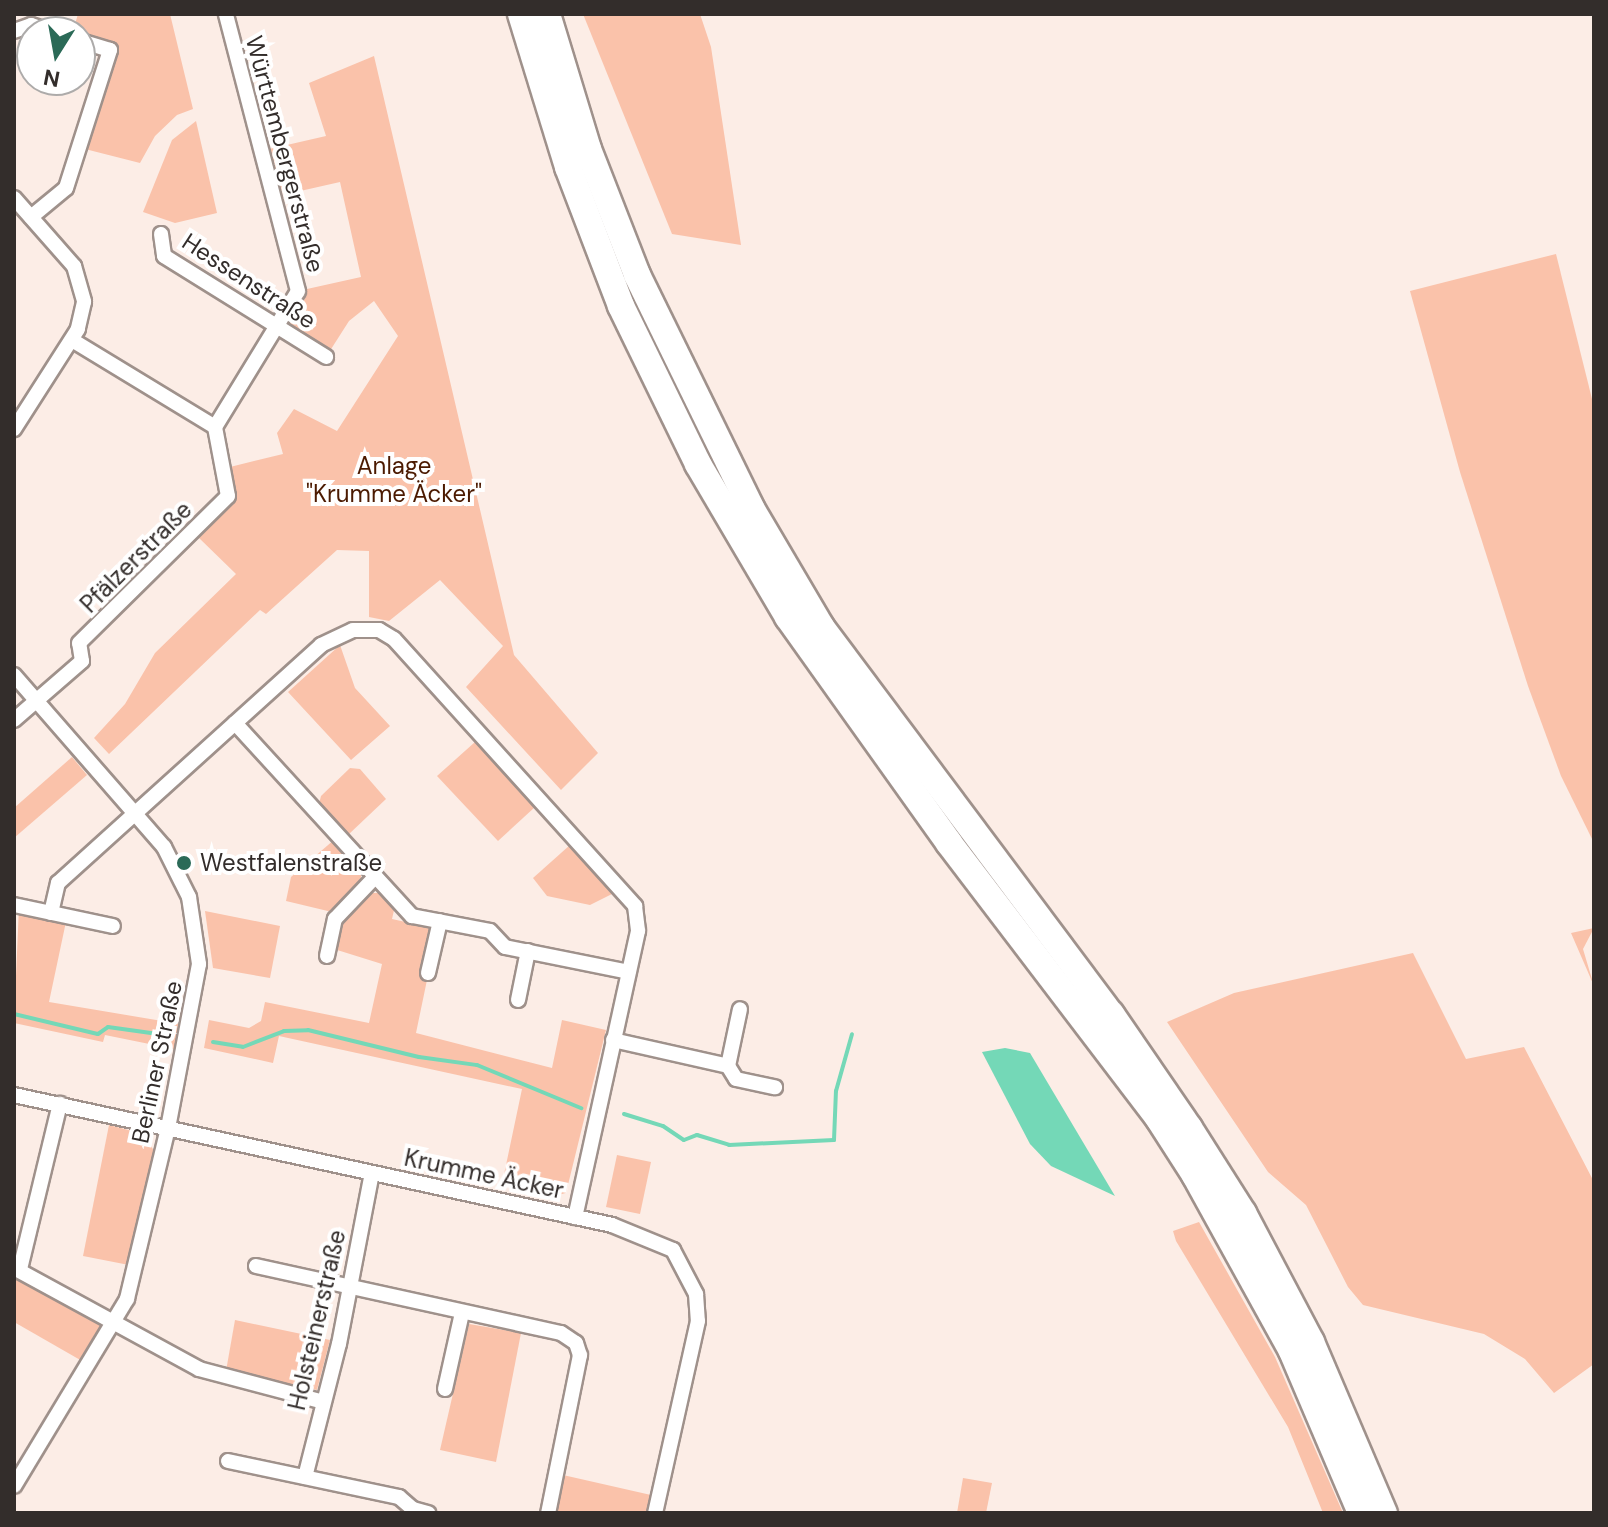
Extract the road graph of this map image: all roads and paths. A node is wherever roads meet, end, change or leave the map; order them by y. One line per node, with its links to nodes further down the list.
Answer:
1 (226, 14): 10 (street, Württembergerstraße)
2 (521, 14): 52 (highway)
3 (547, 14): 53 (highway)
4 (96, 46): 5 (street)
5 (96, 94)
6 (95, 96): 8 (street)
7 (14, 198): 8 (street)
8 (31, 217): 11 (street)
9 (161, 234): 10 (street, Hessenstraße)
10 (277, 326): 12 (street, Hessenstraße); 13 (street, Württembergerstraße)
11 (72, 340): 13 (street); 14 (street)
12 (326, 357)
13 (215, 427): 16 (street, Pfälzerstraße)
14 (14, 429)
15 (14, 675): 16 (street, Berliner Straße)
16 (37, 701): 17 (street); 19 (street, Berliner Straße)
17 (14, 720)
18 (235, 723): 19 (street); 20 (street); 27 (street)
19 (136, 813): 22 (street); 36 (street, Berliner Straße)
20 (375, 877): 23 (street); 26 (street)
21 (14, 905): 22 (street)
22 (51, 913): 24 (street)
23 (440, 921): 25 (street); 28 (street)
24 (113, 926)
25 (528, 951): 27 (street); 29 (street)
26 (327, 956)
27 (629, 972): 31 (street)
28 (428, 973)
29 (518, 1000)
30 (740, 1009): 32 (street)
31 (613, 1040): 32 (street); 38 (street)
32 (728, 1066): 33 (street)
33 (775, 1087)
34 (14, 1095): 35 (street, Krumme Äcker)
35 (60, 1104): 36 (street, Krumme Äcker); 40 (street)
36 (168, 1128): 37 (street, Krumme Äcker); 43 (street, Berliner Straße)
37 (372, 1173): 38 (street, Krumme Äcker); 41 (street, Holsteinerstraße)
38 (575, 1217): 51 (street, Krumme Äcker)
39 (256, 1266): 41 (street)
40 (17, 1269): 43 (street)
41 (351, 1289): 42 (street); 45 (street, Holsteinerstraße)
42 (462, 1313): 44 (street); 50 (street)
43 (116, 1324): 45 (street); 48 (street, Berliner Straße)
44 (445, 1389)
45 (320, 1401): 47 (street, Holsteinerstraße)
46 (228, 1461): 47 (street)
47 (305, 1477): 49 (street)
48 (14, 1486)
49 (428, 1513)
50 (548, 1513)
51 (655, 1513)
52 (1361, 1513)
53 (1384, 1513)

